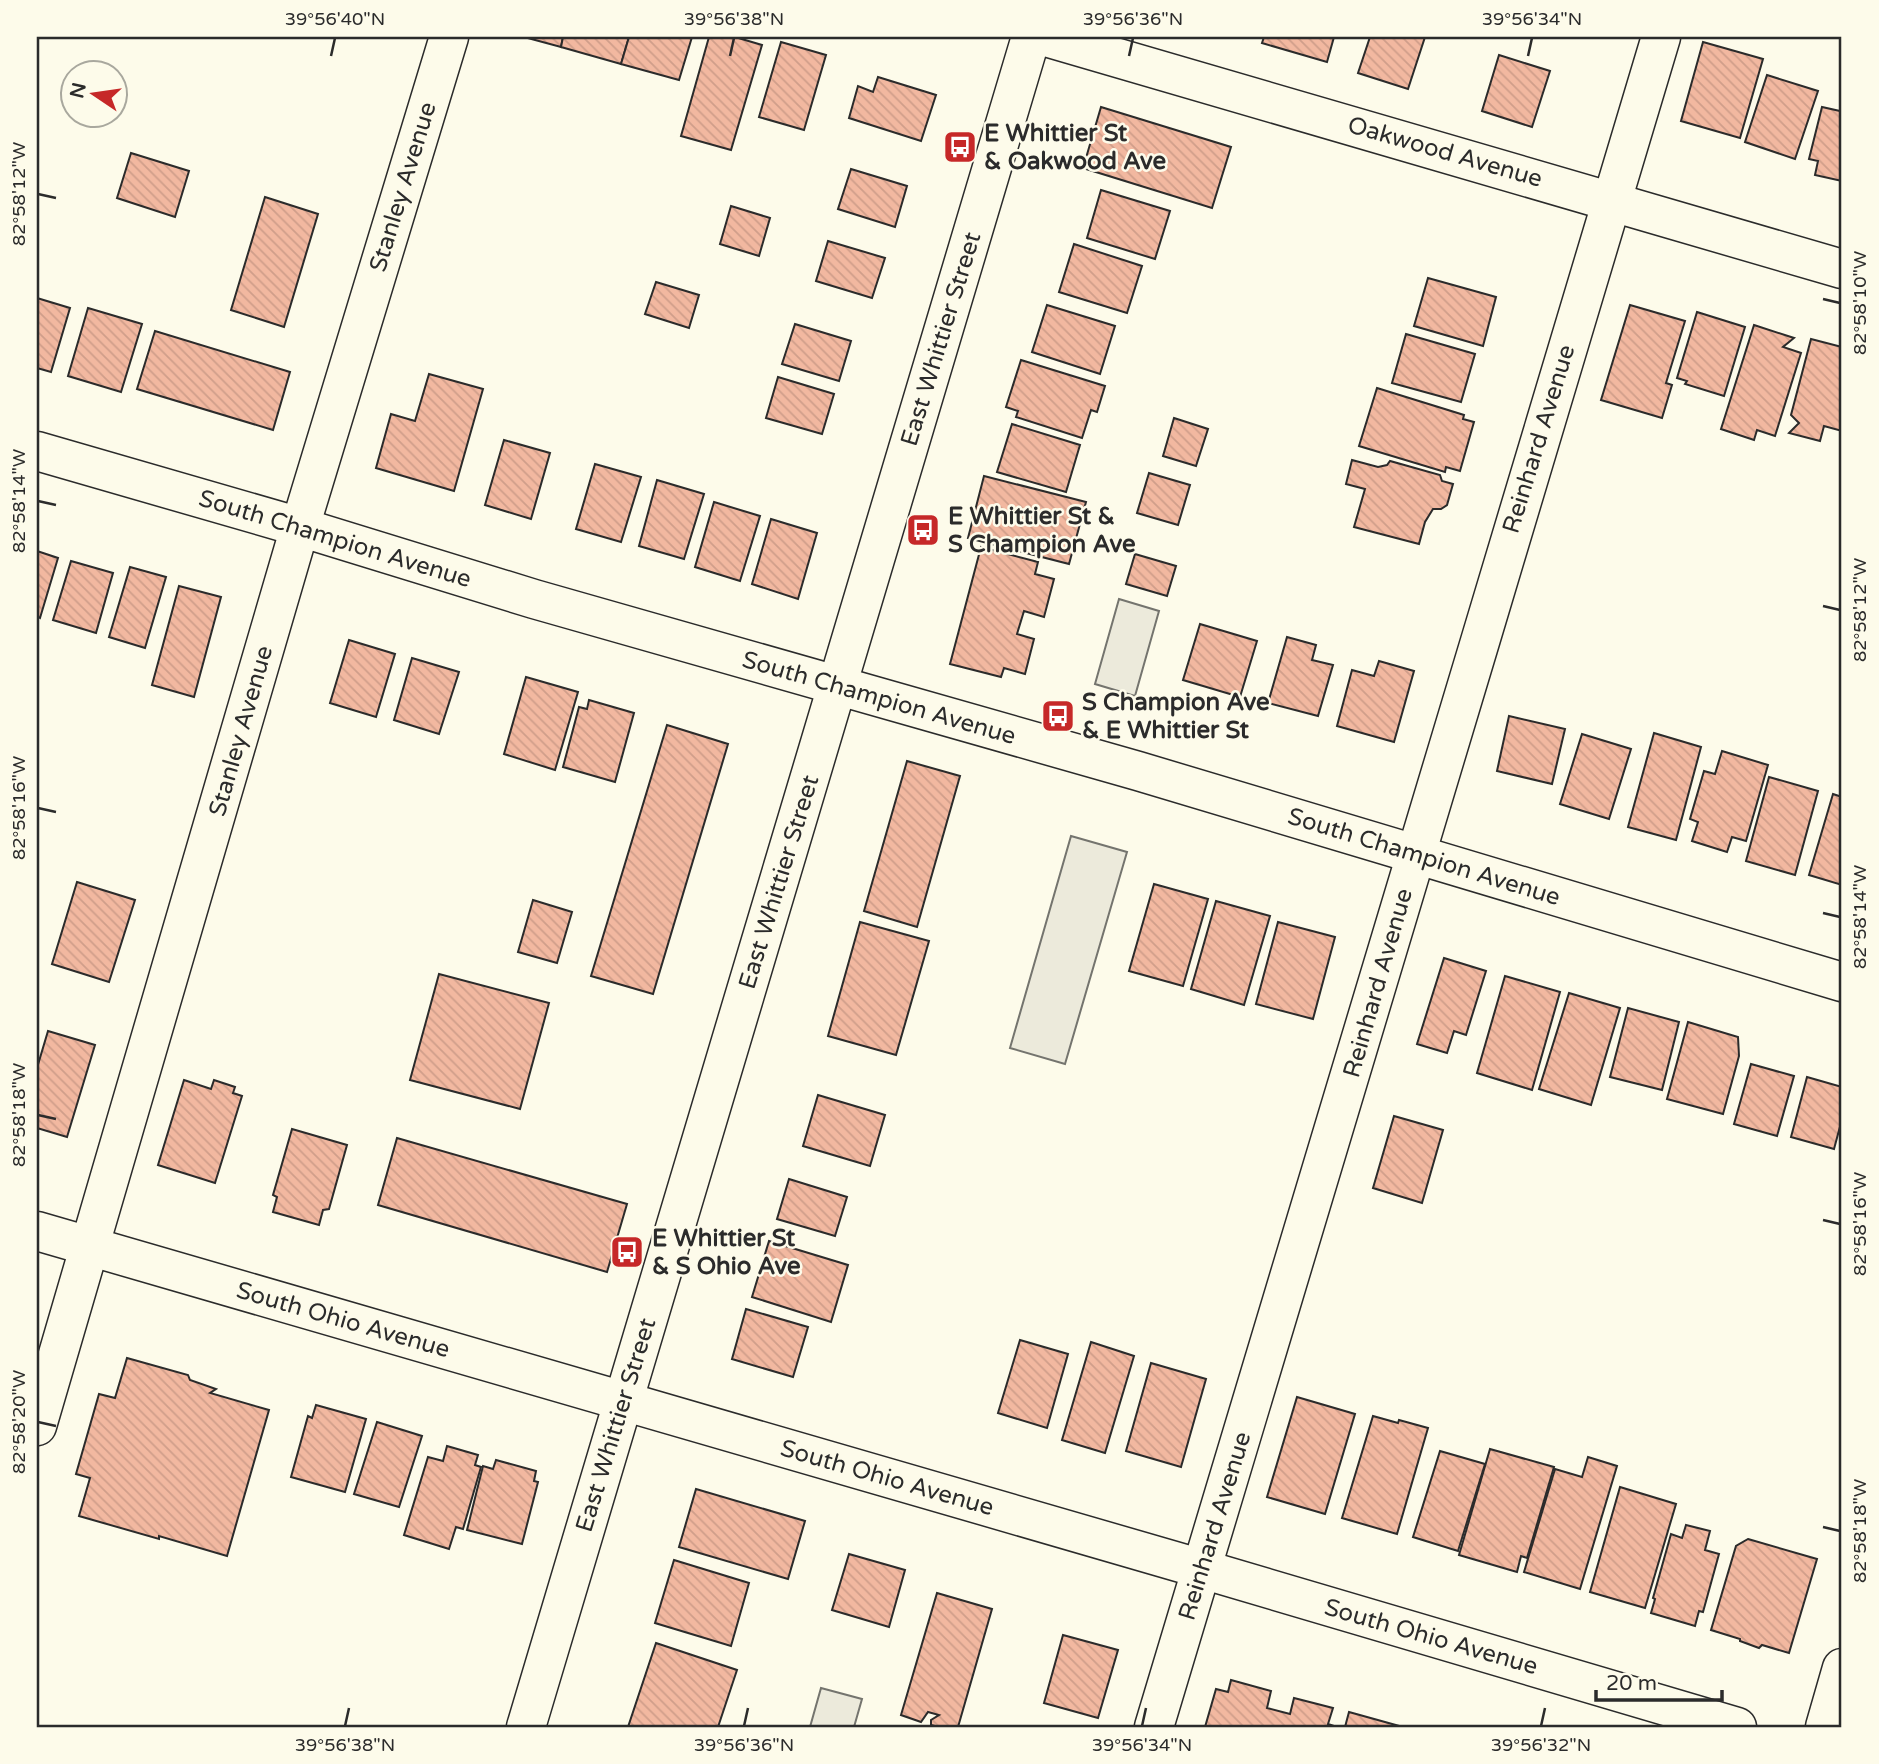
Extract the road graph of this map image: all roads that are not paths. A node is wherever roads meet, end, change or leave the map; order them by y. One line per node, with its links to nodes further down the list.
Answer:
1 (449, 37): 8 (street, Stanley Avenue)
2 (1031, 37): 9 (street, East Whittier Street)
3 (1046, 37): 5 (street, Oakwood Avenue)
4 (1661, 37): 5 (street, Reinhard Avenue)
5 (1611, 201): 6 (street, Oakwood Avenue); 10 (street, Reinhard Avenue)
6 (1842, 269)
7 (37, 450): 8 (street, South Champion Avenue)
8 (300, 527): 9 (street, South Champion Avenue); 13 (street, Stanley Avenue)
9 (837, 686): 10 (street, South Champion Avenue); 14 (street, East Whittier Street)
10 (1416, 854): 11 (street, South Champion Avenue); 16 (street, Reinhard Avenue)
11 (1842, 982)
12 (37, 1231): 13 (street, South Ohio Avenue)
13 (90, 1246): 14 (street, South Ohio Avenue); 15 (street, Stanley Avenue)
14 (623, 1401): 16 (street, South Ohio Avenue); 18 (street, East Whittier Street)
15 (37, 1426)
16 (1202, 1569): 19 (street, Reinhard Avenue); 20 (street, South Ohio Avenue)
17 (1842, 1668): 21 (street)
18 (526, 1727)
19 (1154, 1727)
20 (1737, 1727)
21 (1825, 1727)

